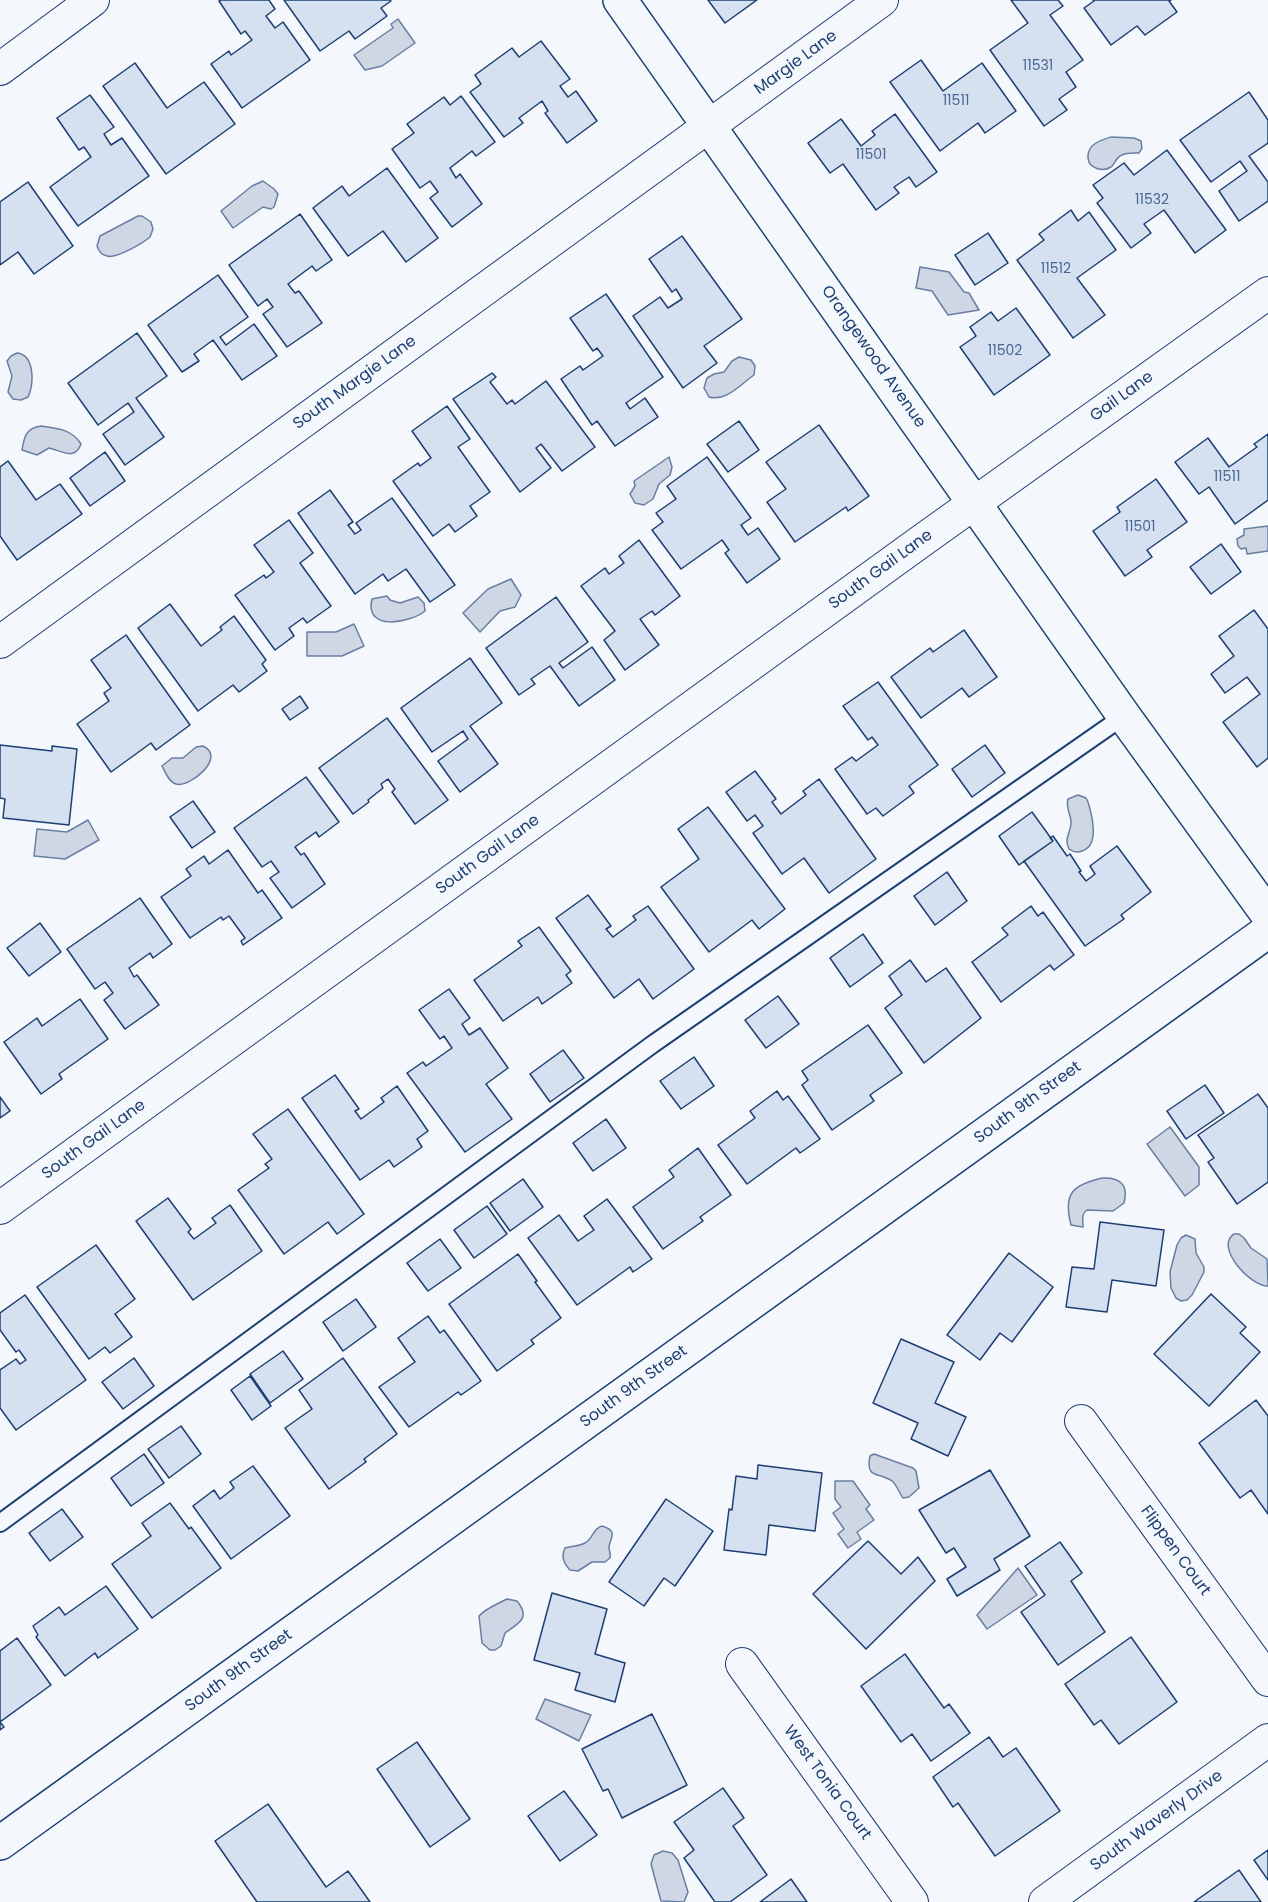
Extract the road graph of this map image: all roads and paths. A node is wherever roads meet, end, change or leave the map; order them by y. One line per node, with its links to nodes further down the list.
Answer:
1 (93, 0): 4 (street)
2 (620, 0): 5 (street, Orangewood Avenue)
3 (882, 0): 5 (street, Margie Lane)
4 (0, 69)
5 (710, 125): 7 (street, Orangewood Avenue); 8 (street, South Margie Lane)
6 (1268, 293): 7 (street, Gail Lane)
7 (975, 502): 9 (street, Orangewood Avenue); 12 (street, South Gail Lane)
8 (0, 642)
9 (1124, 716): 10 (street, Orangewood Avenue); 14 (lane)
10 (1268, 915)
11 (1268, 932): 18 (street, South 9th Street)
12 (0, 1208)
13 (1081, 1421): 16 (street, Flippen Court)
14 (0, 1523)
15 (742, 1664): 19 (street, West Tonia Court)
16 (1268, 1680)
17 (1268, 1740): 20 (street, South Waverly Drive)
18 (0, 1844)
19 (912, 1902)
20 (1045, 1902)

